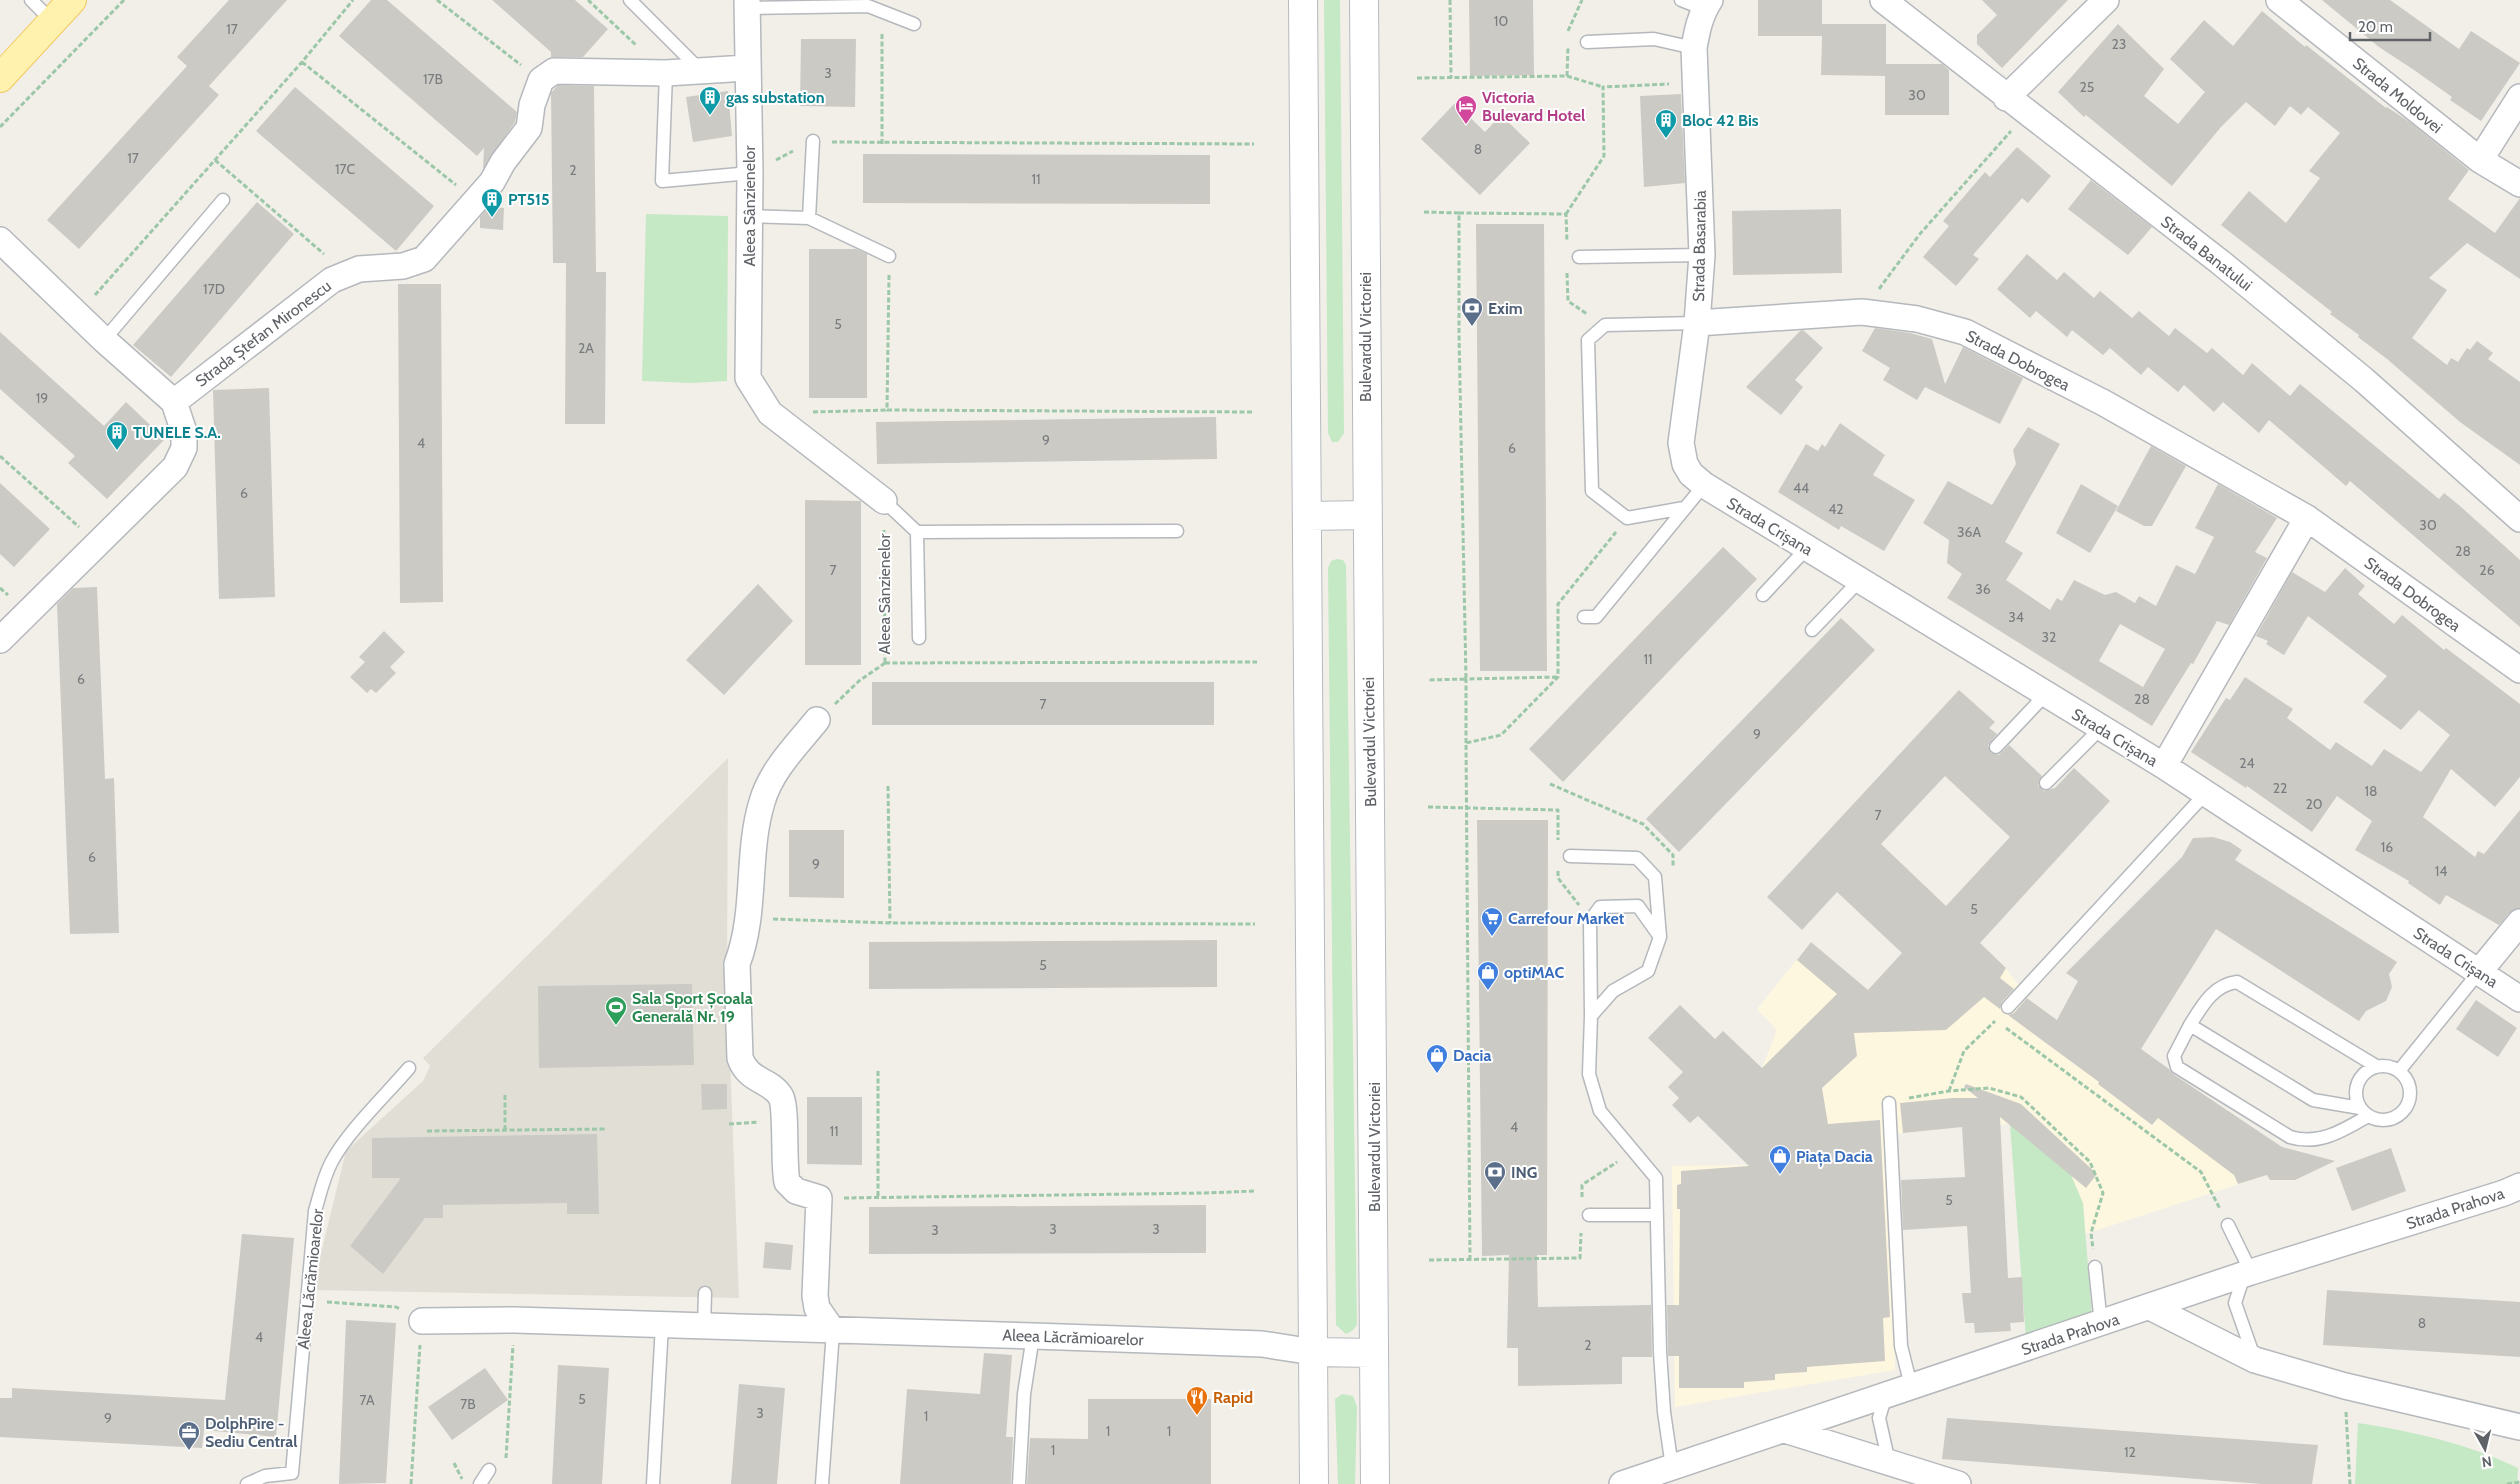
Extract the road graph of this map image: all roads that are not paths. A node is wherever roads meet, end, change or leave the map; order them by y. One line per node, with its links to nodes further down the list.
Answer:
1 (32, 0): 12 (lane)
2 (72, 0): 12 (main road)
3 (630, 0): 17 (lane)
4 (1304, 0): 40 (main road)
5 (1364, 0): 39 (main road, Bulevardul Victoriei)
6 (1681, 0): 11 (lane)
7 (1883, 0): 21 (street, Strada Banatului)
8 (2106, 0): 21 (street)
9 (2280, 0): 23 (street, Strada Moldovei)
10 (747, 4): 13 (lane); 16 (street, Aleea Sânzienelor)
11 (1707, 4): 15 (street, Strada Basarabia)
12 (52, 21): 19 (main road)
13 (914, 24)
14 (1587, 42): 15 (lane)
15 (1694, 48): 30 (street, Strada Basarabia)
16 (747, 68): 17 (street); 24 (street, Aleea Sânzienelor)
17 (700, 71): 18 (street)
18 (666, 73): 24 (lane); 35 (street, Strada Ștefan Mironescu)
19 (0, 78)
20 (2520, 97): 23 (street)
21 (2006, 98): 42 (street, Strada Banatului)
22 (813, 141): 28 (lane)
23 (2480, 160): 25 (street, Strada Moldovei)
24 (750, 173): 27 (street, Aleea Sânzienelor)
25 (2520, 184)
26 (224, 200): 34 (lane)
27 (749, 216): 28 (lane); 37 (street, Aleea Sânzienelor)
28 (810, 218): 31 (lane)
29 (0, 240): 34 (street)
30 (1702, 255): 32 (lane); 33 (street, Strada Basarabia)
31 (889, 256)
32 (1579, 257)
33 (1697, 323): 36 (street, Strada Basarabia); 38 (lane); 41 (street, Strada Dobrogea)
34 (104, 340): 35 (street)
35 (174, 402): 51 (street)
36 (1704, 486): 38 (lane); 45 (street, Strada Crișana)
37 (884, 501): 44 (lane)
38 (1684, 508): 48 (lane)
39 (1367, 515): 40 (main road); 88 (main road, Bulevardul Victoriei)
40 (1307, 516): 87 (main road)
41 (2307, 518): 52 (street, Strada Dobrogea); 57 (street)
42 (2520, 519)
43 (1177, 531): 44 (lane)
44 (917, 532): 50 (lane)
45 (1806, 548): 46 (street, Strada Crișana); 47 (lane)
46 (1860, 580): 49 (lane); 53 (street, Strada Crișana)
47 (1763, 595)
48 (1584, 618)
49 (1812, 630)
50 (919, 638)
51 (0, 640)
52 (2520, 670)
53 (2046, 694): 55 (street, Strada Crișana); 56 (lane)
54 (817, 720): 85 (street)
55 (2101, 728): 57 (street, Strada Crișana); 58 (lane)
56 (1996, 747)
57 (2164, 766): 59 (street, Strada Crișana)
58 (2046, 783)
59 (2206, 793): 63 (street, Strada Crișana); 65 (lane)
60 (1570, 856): 62 (lane)
61 (2520, 922): 63 (street)
62 (1660, 937): 66 (lane); 66 (lane)
63 (2479, 972): 64 (street, Strada Crișana); 70 (lane)
64 (2520, 999)
65 (2008, 1007)
66 (1591, 1016): 75 (lane)
67 (2190, 1025): 68 (lane); 72 (lane); 72 (lane)
68 (2376, 1066): 70 (lane); 72 (lane)
69 (408, 1068): 97 (lane, Aleea Lăcrămioarelor)
70 (2400, 1070): 72 (lane)
71 (1889, 1103): 90 (lane)
72 (2364, 1112)
73 (2515, 1193): 78 (street, Strada Prahova)
74 (1588, 1215): 75 (lane)
75 (1657, 1215): 95 (lane)
76 (2228, 1225): 78 (lane)
77 (2095, 1268): 82 (lane)
78 (2248, 1274): 80 (street, Strada Prahova); 89 (lane)
79 (705, 1293): 84 (lane)
80 (2150, 1307): 82 (street, Strada Prahova); 89 (street)
81 (422, 1321): 83 (street, Aleea Lăcrămioarelor)
82 (2101, 1324): 90 (street, Strada Prahova)
83 (662, 1326): 84 (street, Aleea Lăcrămioarelor); 100 (lane)
84 (704, 1327): 85 (street, Aleea Lăcrămioarelor)
85 (833, 1331): 86 (street, Aleea Lăcrămioarelor); 101 (lane)
86 (1033, 1336): 87 (street, Aleea Lăcrămioarelor); 102 (lane)
87 (1313, 1352): 88 (main road); 103 (main road)
88 (1374, 1353): 104 (main road, Bulevardul Victoriei)
89 (2255, 1360): 92 (street)
90 (1914, 1386): 91 (street, Strada Prahova)
91 (1886, 1395): 93 (street, Strada Prahova); 94 (lane)
92 (2520, 1427)
93 (1785, 1430): 94 (street); 95 (street, Strada Prahova)
94 (1889, 1464): 106 (street)
95 (1672, 1467): 105 (street, Strada Prahova)
96 (489, 1470): 99 (lane)
97 (292, 1478): 98 (lane, Aleea Lăcrămioarelor)
98 (247, 1484)
99 (480, 1484)
100 (654, 1484)
101 (822, 1484)
102 (1019, 1484)
103 (1314, 1484)
104 (1375, 1484)
105 (1622, 1484)
106 (1958, 1484)

